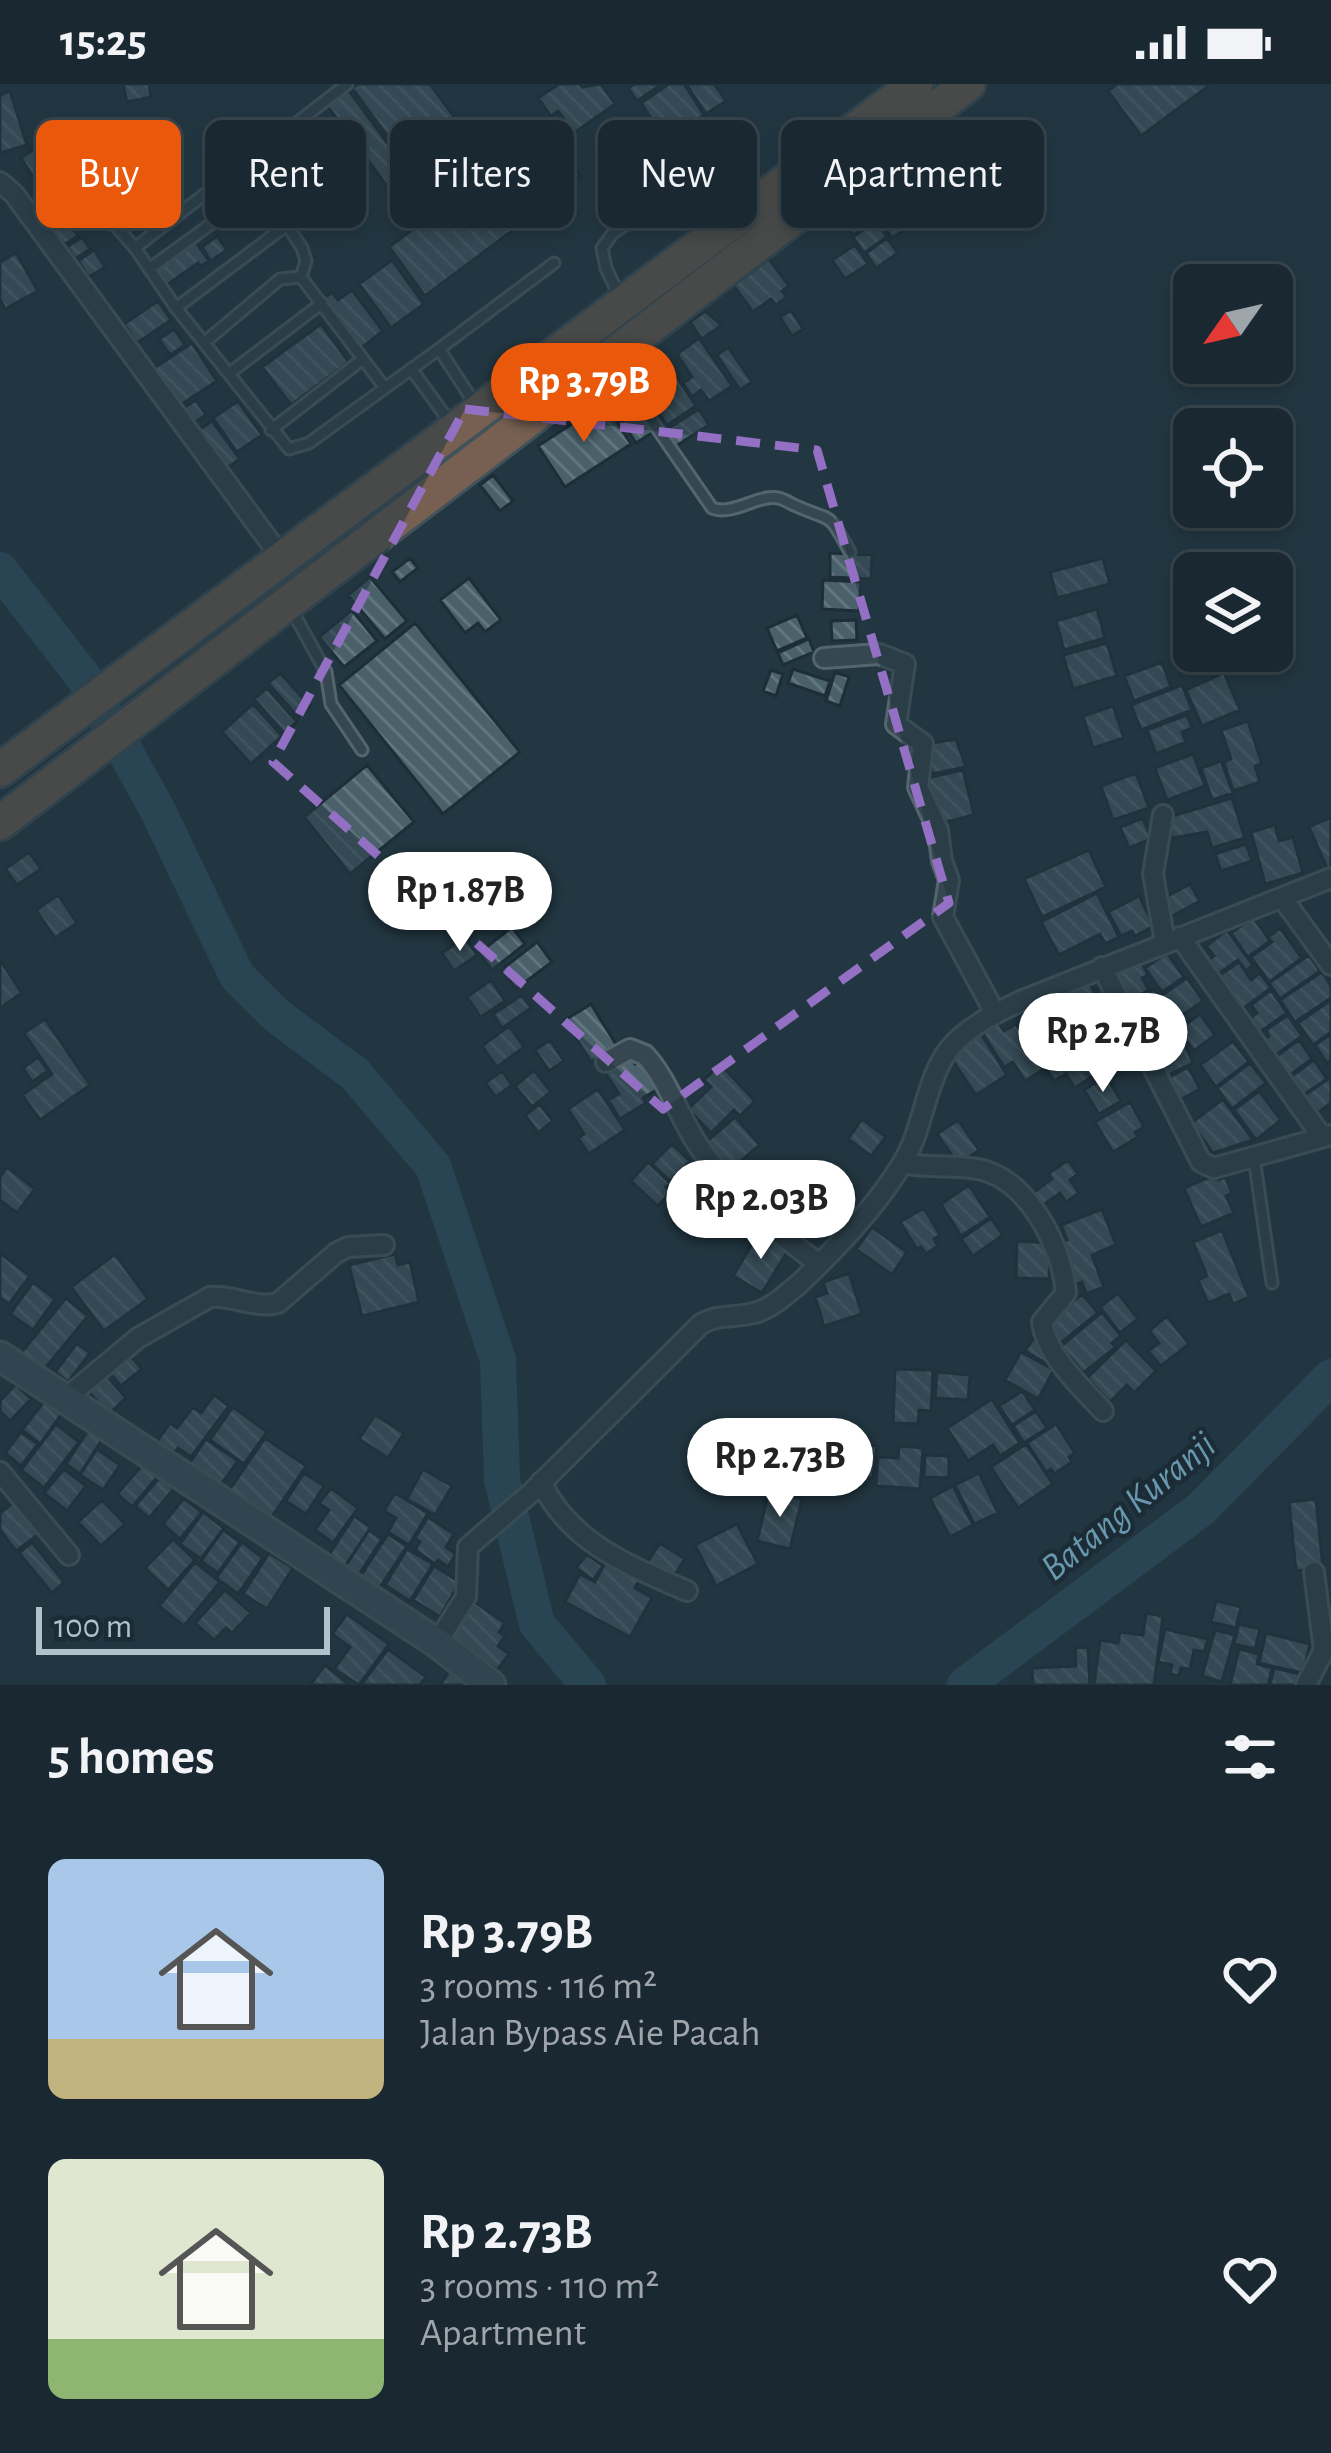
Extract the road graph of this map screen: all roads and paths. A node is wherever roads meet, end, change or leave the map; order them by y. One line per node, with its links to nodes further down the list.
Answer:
1 (346, 84): 4 (lane)
2 (916, 84): 17 (highway)
3 (968, 84): 21 (highway)
4 (300, 120)
5 (0, 182): 29 (street)
6 (205, 194): 12 (lane)
7 (120, 228): 12 (lane)
8 (205, 228): 14 (lane)
9 (283, 228): 18 (lane)
10 (289, 228): 15 (lane)
11 (622, 228): 17 (lane)
12 (135, 248): 14 (lane)
13 (554, 263): 20 (lane)
14 (148, 269): 18 (lane)
15 (301, 277): 16 (lane); 19 (lane)
16 (322, 303): 22 (lane); 24 (lane)
17 (623, 303): 26 (highway)
18 (176, 308): 19 (lane)
19 (206, 342): 24 (lane)
20 (439, 350): 23 (lane); 26 (lane)
21 (608, 356): 28 (lane); 30 (highway)
22 (363, 359): 25 (lane); 27 (lane)
23 (412, 370): 25 (lane); 26 (lane)
24 (231, 372): 27 (lane)
25 (385, 388): 27 (lane)
26 (468, 420): 29 (highway)
27 (271, 430)
28 (850, 552)
29 (281, 557): 33 (highway)
30 (288, 604): 32 (lane); 35 (highway)
31 (824, 658): 41 (street)
32 (362, 750)
33 (6, 765)
34 (1163, 815): 38 (street)
35 (0, 823)
36 (1331, 878): 37 (street)
37 (1283, 898): 38 (street); 39 (street)
38 (1172, 939): 40 (street); 43 (street)
39 (1331, 964)
40 (1102, 967): 41 (street); 44 (street)
41 (995, 1013): 45 (street)
42 (606, 1062): 47 (street)
43 (1326, 1136): 44 (street)
44 (1254, 1157): 48 (lane)
45 (903, 1163): 47 (street); 51 (street)
46 (383, 1245): 50 (street)
47 (819, 1264): 53 (street)
48 (1272, 1283)
49 (0, 1356): 50 (street)
50 (65, 1399): 57 (street)
51 (1103, 1411)
52 (0, 1472): 54 (street)
53 (537, 1487): 56 (street); 57 (street)
54 (69, 1555)
55 (1314, 1572): 59 (street)
56 (687, 1591)
57 (437, 1642): 58 (street)
58 (491, 1685)
59 (1306, 1685)

